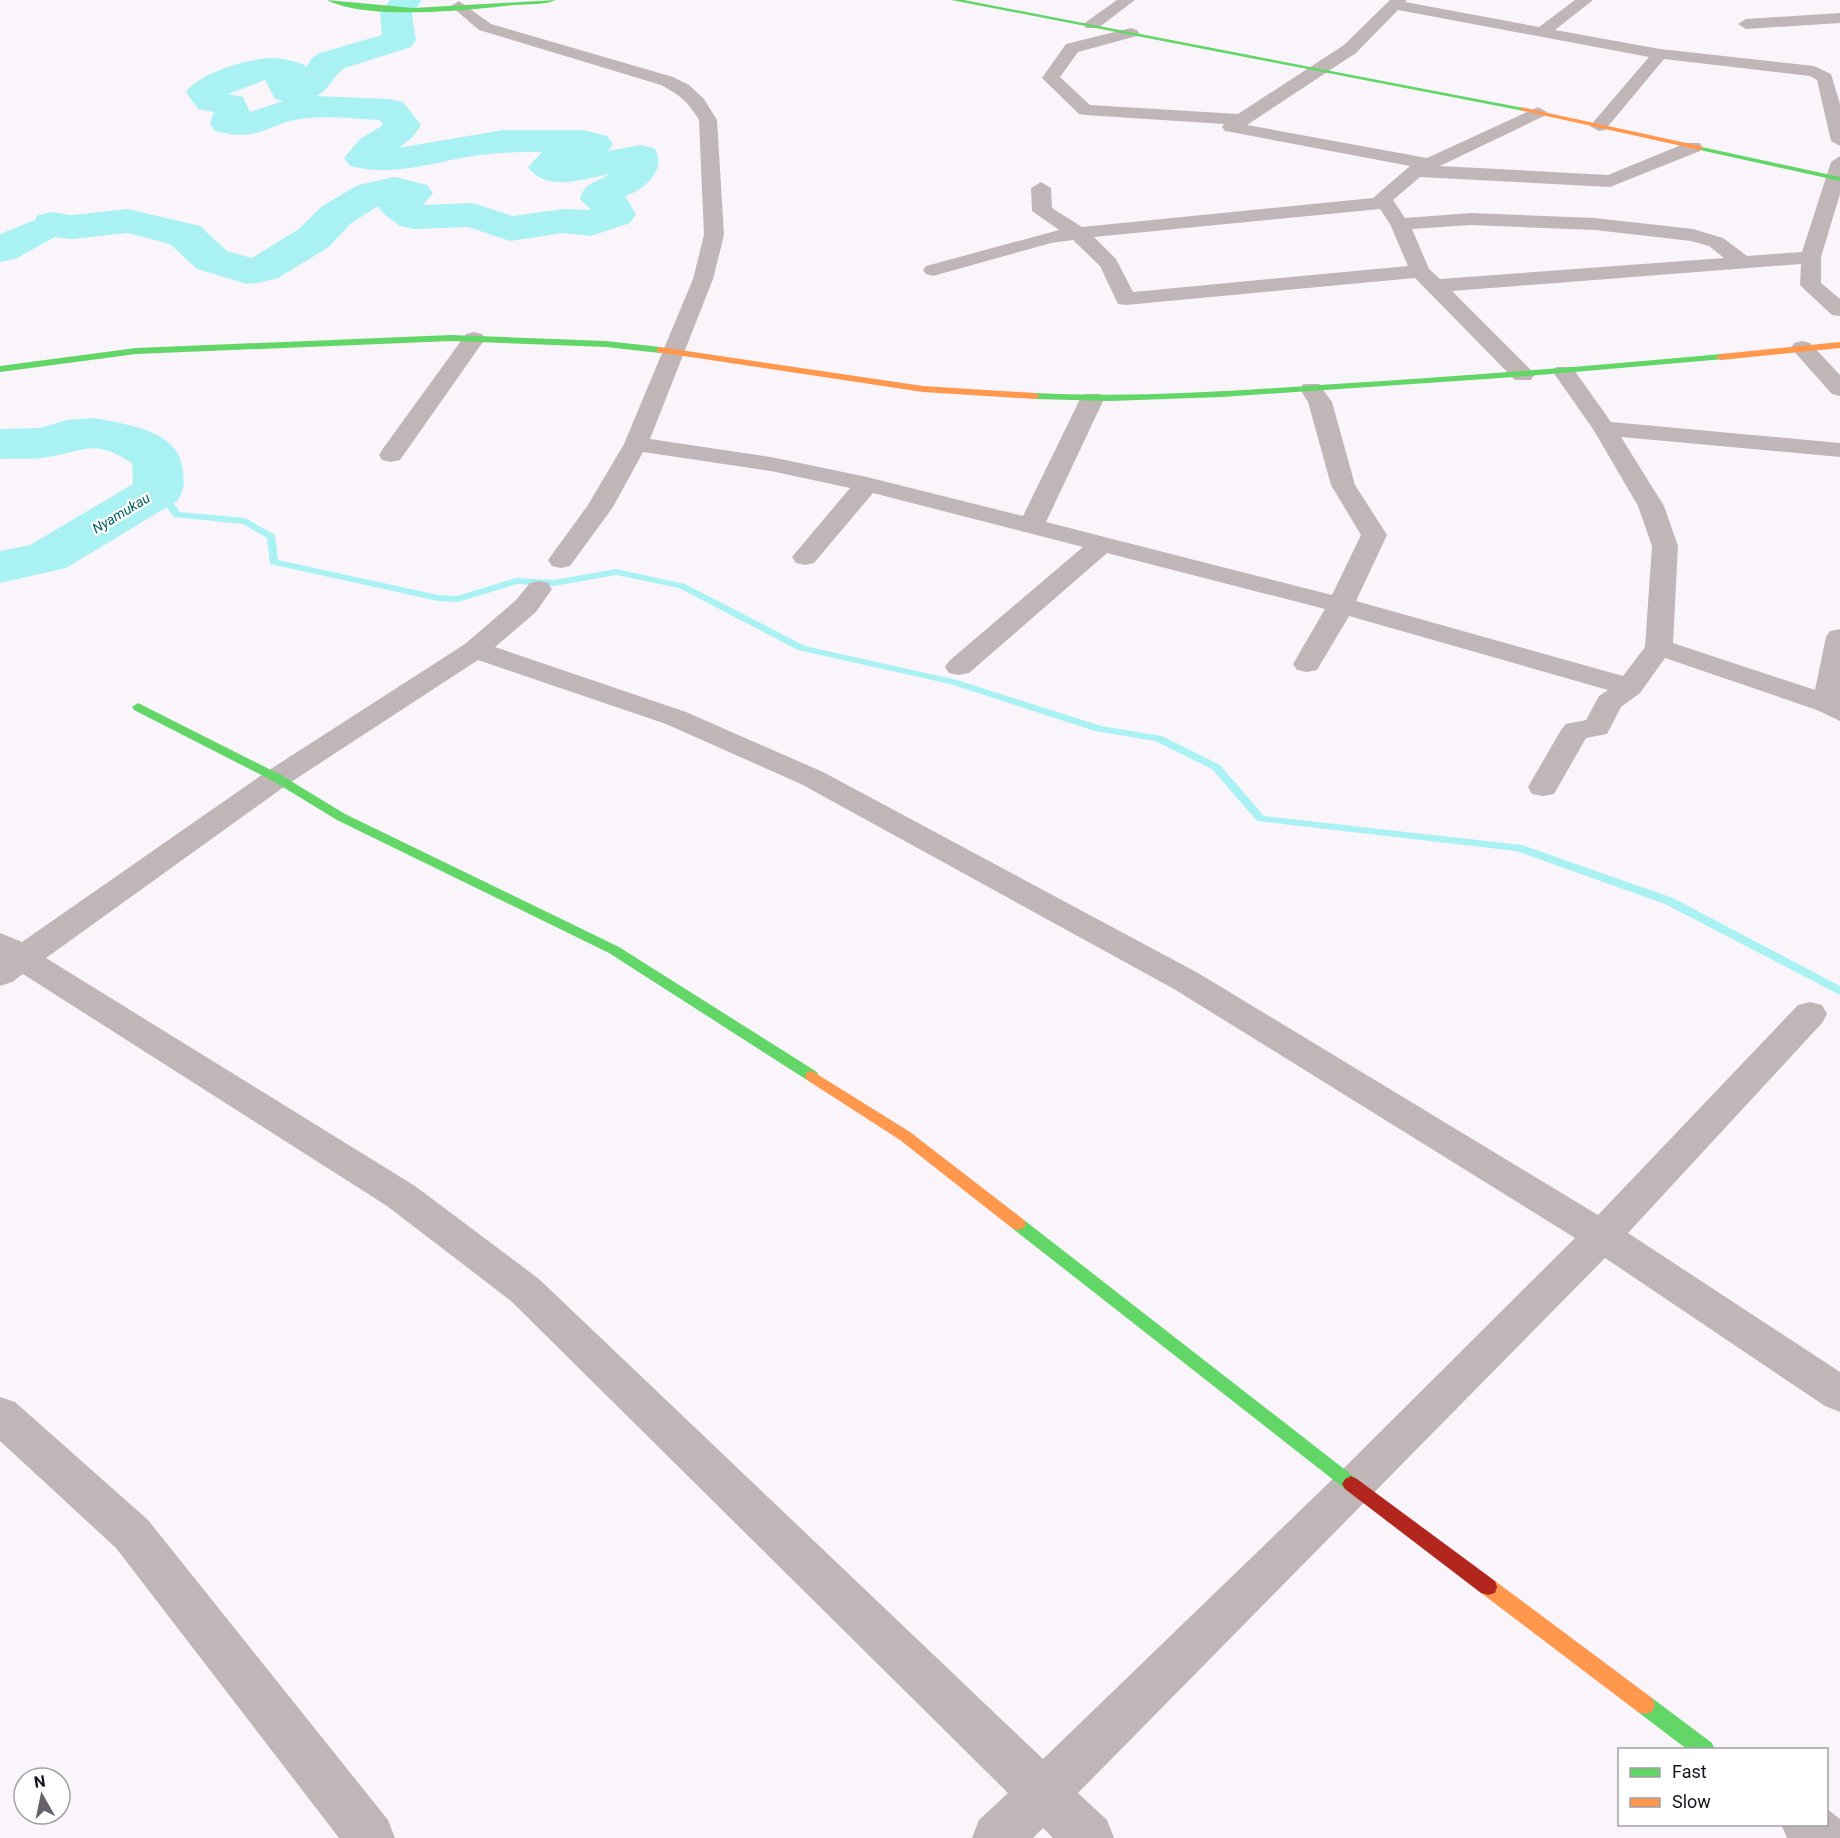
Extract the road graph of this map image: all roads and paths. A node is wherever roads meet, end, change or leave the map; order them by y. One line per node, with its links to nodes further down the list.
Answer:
1 (330, 0): 7 (street)
2 (553, 0): 7 (street)
3 (954, 0): 11 (street)
4 (1127, 0): 11 (street)
5 (1585, 0): 12 (street)
6 (1396, 2): 12 (street); 16 (street)
7 (459, 6): 36 (street)
8 (1739, 8): 10 (street)
9 (1840, 18): 10 (street)
10 (1746, 24): 15 (street)
11 (1092, 25): 13 (street)
12 (1542, 32): 14 (street)
13 (1131, 33): 16 (street); 18 (street)
14 (1660, 54): 15 (street); 19 (street)
15 (1764, 65): 20 (street)
16 (1316, 71): 17 (street); 18 (street)
17 (1538, 112): 19 (street); 22 (street)
18 (1241, 120): 22 (street)
19 (1599, 126): 21 (street)
20 (1839, 130)
21 (1693, 147): 22 (street); 23 (street)
22 (1422, 168): 25 (street)
23 (1839, 173): 28 (street)
24 (1041, 188): 27 (street)
25 (1384, 203): 26 (street); 27 (street)
26 (1401, 225): 29 (street); 31 (street)
27 (1078, 233): 30 (street); 31 (street)
28 (1811, 257): 29 (street); 32 (street)
29 (1744, 262): 31 (street)
30 (933, 270)
31 (1426, 279): 39 (street)
32 (1840, 310)
33 (474, 339): 36 (street); 37 (street); 46 (street)
34 (1840, 345): 35 (street)
35 (1802, 348): 38 (street); 41 (street)
36 (675, 351): 42 (street); 44 (street)
37 (0, 369)
38 (1564, 372): 39 (street); 43 (street)
39 (1523, 375): 40 (street)
40 (1311, 389): 42 (street); 53 (street)
41 (1840, 390)
42 (1092, 399): 48 (street)
43 (1604, 428): 45 (street); 55 (street)
44 (636, 444): 47 (street); 51 (street)
45 (1840, 450)
46 (391, 455)
47 (867, 484): 48 (street); 50 (street)
48 (1031, 526): 49 (street)
49 (1101, 545): 53 (street); 58 (street)
50 (805, 557)
51 (561, 560)
52 (539, 589): 56 (street)
53 (1341, 605): 57 (street); 59 (street)
54 (1840, 637): 61 (street)
55 (1659, 647): 59 (street); 61 (street)
56 (476, 650): 62 (street); 66 (street)
57 (1307, 664)
58 (959, 667)
59 (1630, 687): 63 (street)
60 (138, 706): 62 (street)
61 (1834, 708)
62 (277, 778): 64 (street); 69 (street)
63 (1543, 787)
64 (8, 959): 71 (street)
65 (1810, 1014): 66 (street)
66 (1602, 1236): 67 (street); 69 (street)
67 (1840, 1394)
68 (0, 1414): 73 (street)
69 (1354, 1486): 70 (street); 71 (street)
70 (1705, 1748)
71 (1042, 1793): 74 (street); 75 (street)
72 (1809, 1826): 76 (street)
73 (370, 1838)
74 (997, 1838)
75 (1089, 1838)
76 (1824, 1838)

